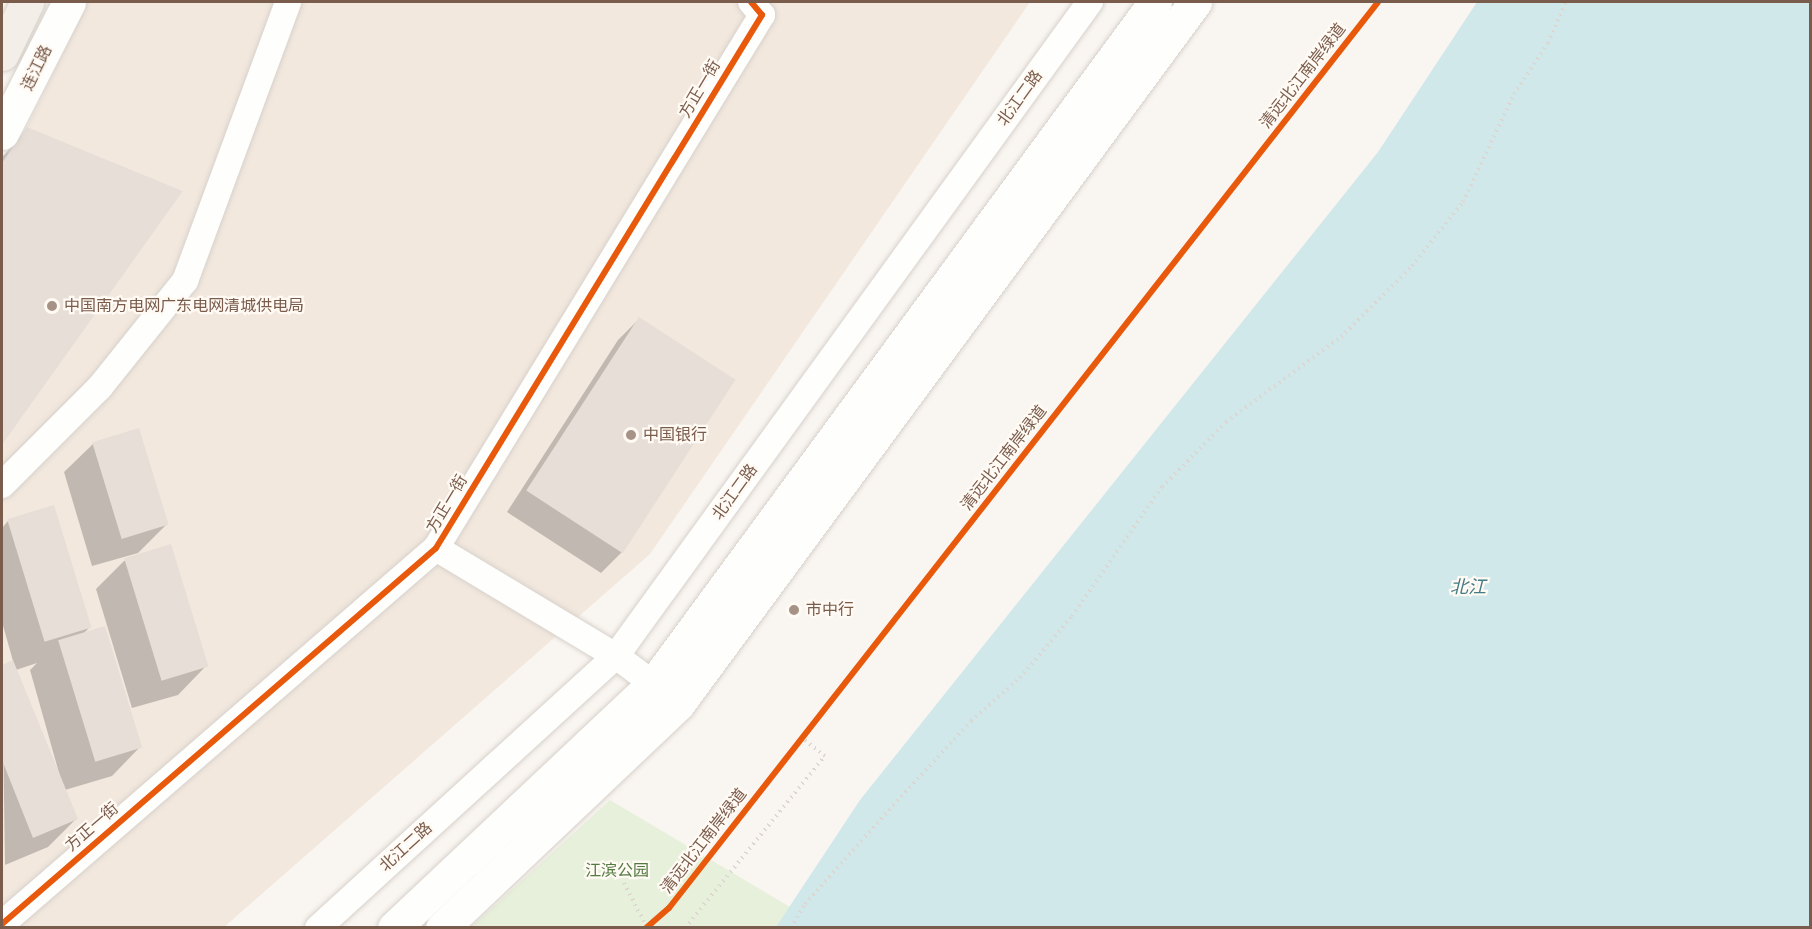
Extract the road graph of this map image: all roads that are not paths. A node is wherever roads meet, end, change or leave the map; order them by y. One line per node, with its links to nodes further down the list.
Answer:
1 (69, 2): 11 (main road, 连江路)
2 (288, 2): 12 (street)
3 (1090, 2): 14 (street, 北江二路)
4 (1138, 2): 9 (main road)
5 (1155, 2): 9 (main road)
6 (1195, 2): 16 (main road)
7 (29, 4): 10 (main road)
8 (756, 8): 13 (street, 方正一街)
9 (1129, 38): 15 (main road)
10 (2, 54)
11 (2, 133)
12 (2, 485)
13 (436, 548): 14 (street); 17 (street, 方正一街)
14 (616, 656): 15 (street); 18 (street, 北江二路)
15 (655, 682): 16 (street); 19 (main road)
16 (678, 704): 20 (main road)
17 (2, 924)
18 (318, 927)
19 (394, 927)
20 (442, 927)

